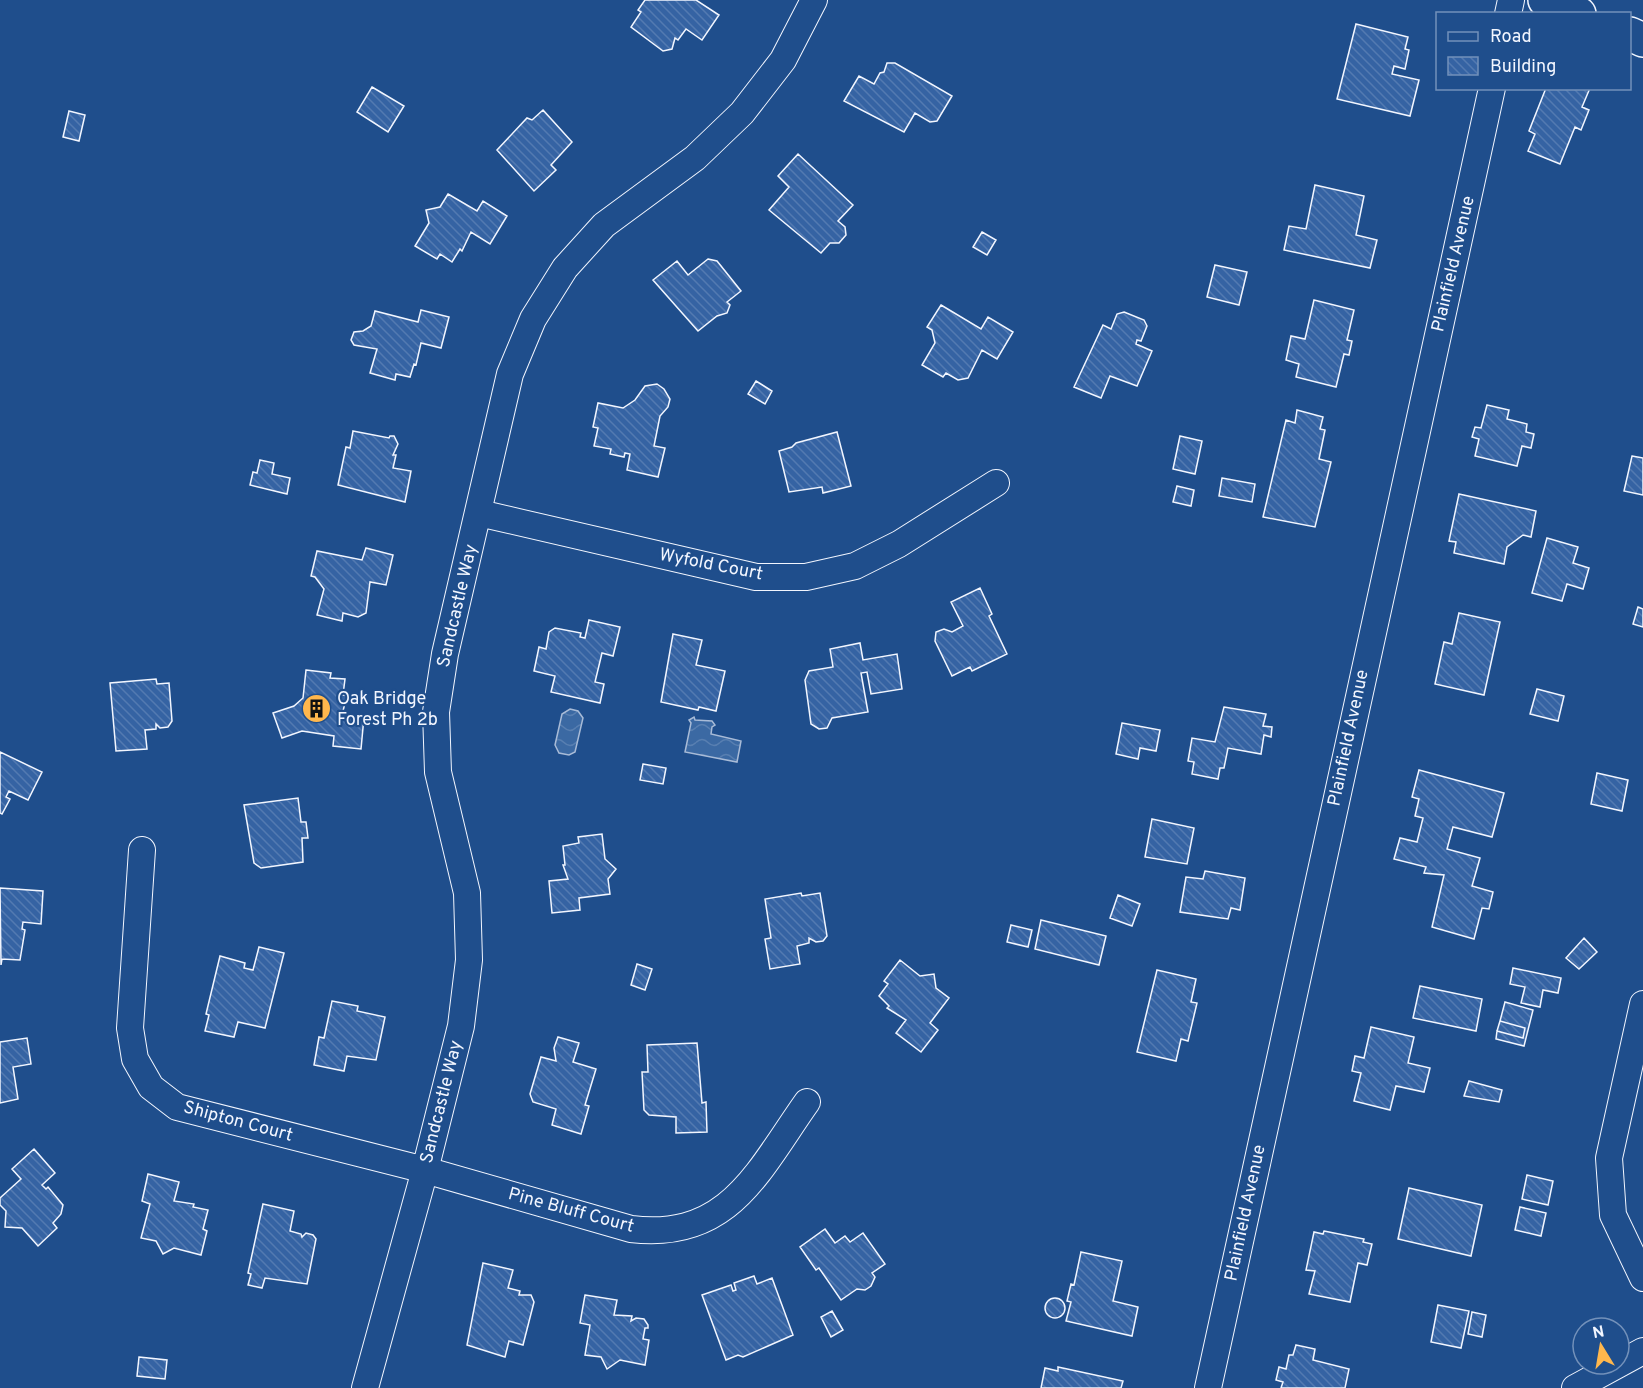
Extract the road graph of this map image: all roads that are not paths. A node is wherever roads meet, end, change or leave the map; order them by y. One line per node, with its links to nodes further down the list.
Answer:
1 (814, 0): 6 (street, Sandcastle Way)
2 (1545, 0): 3 (main road)
3 (1574, 12)
4 (1492, 90): 14 (street, Plainfield Avenue)
5 (996, 483): 6 (street, Wyfold Court)
6 (479, 513): 10 (street, Sandcastle Way)
7 (142, 850): 10 (street, Shipton Court)
8 (1643, 1004): 11 (street)
9 (807, 1102): 10 (street, Pine Bluff Court)
10 (425, 1170): 13 (street, Sandcastle Way)
11 (1643, 1278)
12 (1643, 1351): 15 (street)
13 (364, 1388)
14 (1208, 1388)
15 (1575, 1388)

